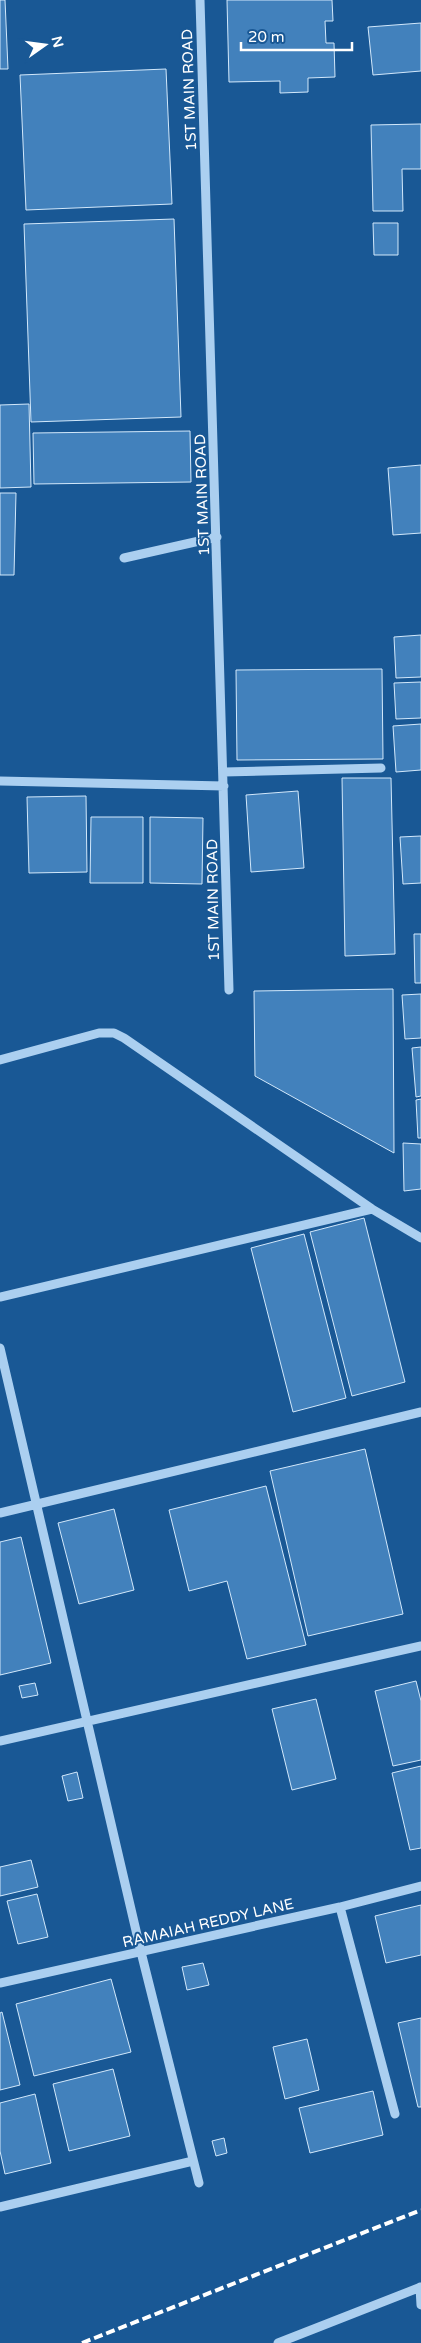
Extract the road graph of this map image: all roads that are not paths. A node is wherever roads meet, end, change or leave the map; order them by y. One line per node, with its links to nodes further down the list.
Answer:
1 (200, 0): 2 (street, 1ST MAIN ROAD)
2 (217, 537): 3 (street); 5 (street, 1ST MAIN ROAD)
3 (124, 558)
4 (381, 768): 5 (street)
5 (224, 772): 7 (street, 1ST MAIN ROAD)
6 (0, 781): 7 (street)
7 (224, 786): 8 (street, 1ST MAIN ROAD)
8 (229, 990)
9 (0, 1060): 10 (street)
10 (372, 1209): 11 (street); 12 (street)
11 (421, 1238)
12 (0, 1297)
13 (0, 1348): 15 (street)
14 (421, 1412): 15 (street)
15 (36, 1504): 16 (street); 18 (street)
16 (0, 1513)
17 (421, 1646): 18 (street)
18 (87, 1721): 19 (street); 22 (street)
19 (0, 1740)
20 (421, 1886): 21 (street, RAMAIAH REDDY LANE)
21 (340, 1907): 22 (street, RAMAIAH REDDY LANE); 24 (street)
22 (141, 1952): 23 (street, RAMAIAH REDDY LANE); 25 (street)
23 (0, 1983)
24 (395, 2114)
25 (194, 2162): 26 (street); 27 (street)
26 (199, 2182)
27 (0, 2207)
28 (420, 2287): 29 (street); 30 (street)
29 (421, 2305)
30 (278, 2343)

